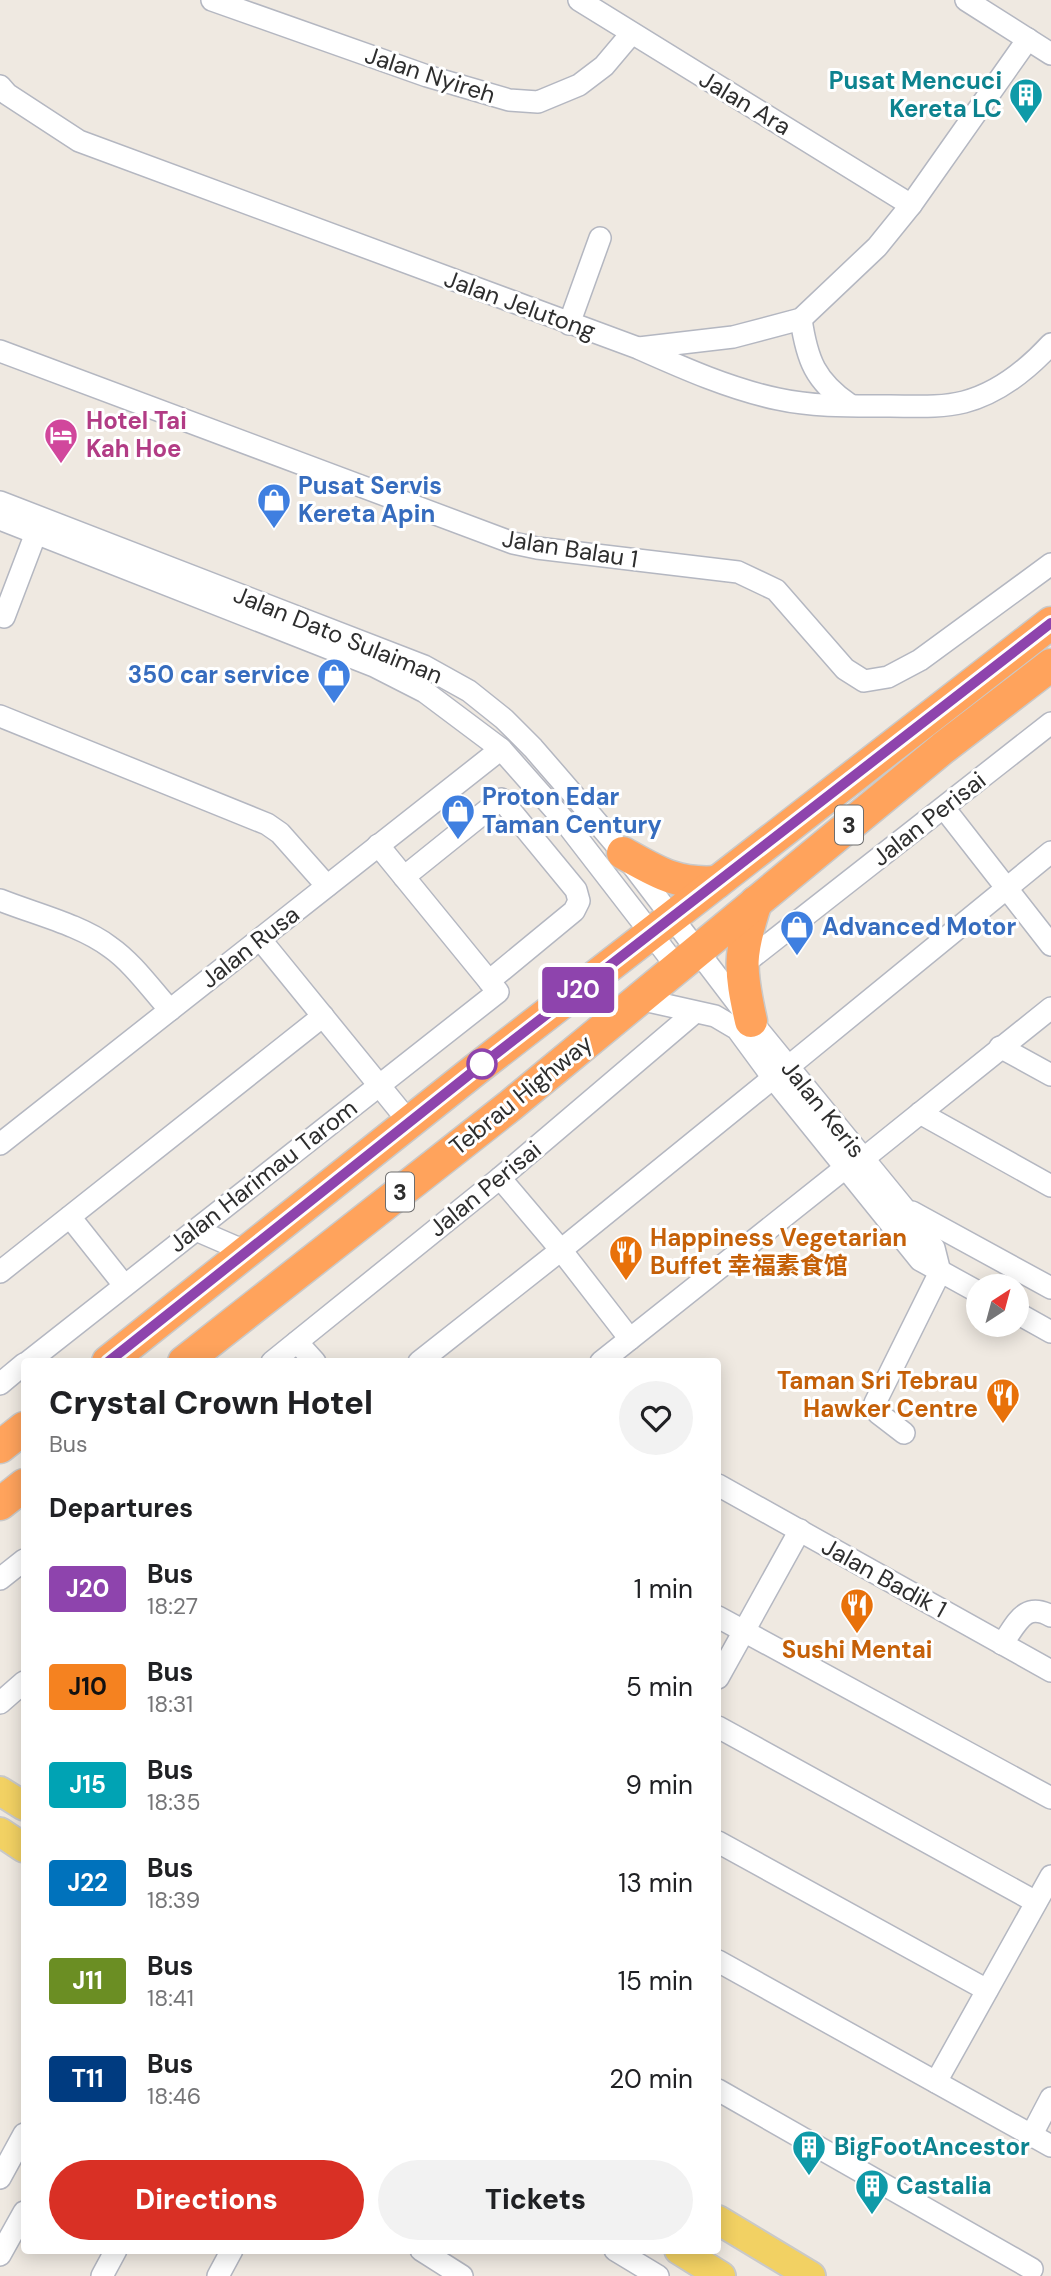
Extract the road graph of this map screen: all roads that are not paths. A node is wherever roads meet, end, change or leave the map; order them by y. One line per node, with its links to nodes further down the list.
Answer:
1 (212, 0): 4 (street, Jalan Nyireh)
2 (579, 0): 4 (street, Jalan Ara)
3 (967, 0): 5 (street)
4 (631, 34): 8 (street, Jalan Ara)
5 (1028, 39): 6 (street); 8 (street)
6 (1051, 54)
7 (0, 86): 11 (street, Jalan Jelutong)
8 (911, 205): 10 (street)
9 (600, 238): 11 (street)
10 (801, 319): 13 (street); 15 (street)
11 (569, 324): 13 (street, Jalan Jelutong)
12 (1051, 344): 15 (street, Jalan Jelutong)
13 (638, 348): 15 (street, Jalan Jelutong)
14 (0, 351): 19 (street, Jalan Balau 1)
15 (851, 406)
16 (0, 502): 29 (street, Jalan Dato Sulaiman)
17 (0, 519): 18 (street, Jalan Dato Sulaiman)
18 (36, 533): 20 (street); 25 (street, Jalan Dato Sulaiman)
19 (1051, 564)
20 (4, 617)
21 (1051, 623): 31 (highway, Tebrau Highway / 3)
22 (1051, 665): 35 (highway, Tebrau Highway / 3)
23 (0, 716): 32 (street)
24 (1051, 723): 26 (street, Jalan Perisai)
25 (500, 749): 27 (street, Jalan Rusa); 36 (street, Jalan Dato Sulaiman)
26 (944, 807): 33 (street); 40 (street, Jalan Perisai)
27 (378, 845): 30 (street); 32 (street, Jalan Rusa)
28 (1051, 852): 33 (street)
29 (623, 853): 31 (highway); 36 (street, Jalan Dato Sulaiman)
30 (404, 877): 41 (street); 41 (street, Jalan Harimau Tarom)
31 (717, 881): 36 (highway, Tebrau Highway / 3)
32 (327, 886): 37 (street, Jalan Rusa)
33 (1005, 888): 38 (street); 49 (street)
34 (0, 900): 44 (street)
35 (756, 902): 39 (highway, Tebrau Highway / 3); 40 (highway)
36 (661, 925): 39 (street, Jalan Dato Sulaiman); 53 (highway, Tebrau Highway / 3)
37 (260, 939): 44 (street, Jalan Rusa); 46 (street)
38 (1051, 945)
39 (687, 959): 42 (highway, Tebrau Highway / 3); 47 (street, Jalan Keris)
40 (741, 966): 47 (highway)
41 (493, 986): 51 (street, Jalan Harimau Tarom)
42 (639, 999): 45 (street, Jalan Keris); 74 (highway, Tebrau Highway / 3)
43 (1051, 1008): 48 (street)
44 (170, 1010): 54 (street, Jalan Rusa)
45 (694, 1013): 49 (street, Jalan Keris); 56 (street, Jalan Perisai)
46 (323, 1016): 51 (street); 59 (street)
47 (751, 1021): 49 (street, Jalan Keris)
48 (1000, 1047): 50 (street); 52 (street)
49 (780, 1072): 55 (street, Jalan Keris); 61 (street)
50 (1051, 1075)
51 (378, 1084): 53 (street); 60 (street, Jalan Harimau Tarom)
52 (920, 1113): 55 (street); 57 (street)
53 (409, 1122): 62 (highway, Tebrau Highway / 3)
54 (4, 1134)
55 (854, 1163): 58 (street, Jalan Keris); 64 (street, Jalan Keris); 70 (street)
56 (500, 1178): 61 (street); 71 (street, Jalan Perisai)
57 (1051, 1186)
58 (904, 1208): 64 (street, Jalan Keris); 67 (street)
59 (70, 1217): 63 (street); 65 (street)
60 (196, 1230): 62 (street); 65 (street, Jalan Harimau Tarom)
61 (561, 1250): 70 (street); 77 (street)
62 (247, 1252): 73 (highway, Tebrau Highway / 3)
63 (0, 1272)
64 (940, 1272): 66 (street, Jalan Keris); 82 (street)
65 (124, 1285): 72 (street, Jalan Harimau Tarom)
66 (966, 1286)
67 (1051, 1288)
68 (1029, 1320): 69 (street)
69 (1051, 1332)
70 (630, 1339): 78 (street)
71 (297, 1342): 75 (street, Jalan Perisai); 76 (street)
72 (32, 1358)
73 (113, 1358)
74 (189, 1358)
75 (277, 1358)
76 (311, 1358)
77 (424, 1358)
78 (606, 1358)
79 (21, 1367): 80 (street, Jalan Harimau Tarom)
80 (0, 1384)
81 (21, 1430): 83 (highway)
82 (904, 1433)
83 (0, 1447)
84 (21, 1487): 86 (highway)
85 (721, 1487): 87 (street, Jalan Badik 1)
86 (0, 1504)
87 (800, 1530): 92 (street); 93 (street, Jalan Badik 1)
88 (21, 1562): 89 (street)
89 (0, 1579)
90 (1051, 1616): 93 (street)
91 (721, 1619): 92 (street)
92 (743, 1631): 95 (street); 100 (street)
93 (1002, 1644): 94 (street, Jalan Badik 1)
94 (1051, 1671)
95 (721, 1672)
96 (21, 1685): 97 (street)
97 (0, 1703)
98 (721, 1729): 106 (street)
99 (0, 1791): 101 (main road)
100 (1051, 1798)
101 (21, 1803)
102 (0, 1832): 104 (main road)
103 (721, 1844): 108 (street)
104 (21, 1846)
105 (1051, 1876): 106 (street)
106 (1036, 1902): 108 (street)
107 (721, 1963): 109 (street)
108 (987, 1990): 109 (street)
109 (936, 2082): 112 (street)
110 (721, 2092): 124 (street)
111 (1051, 2098): 112 (street)
112 (1031, 2136): 114 (street)
113 (21, 2140): 115 (street)
114 (1051, 2146)
115 (0, 2178)
116 (21, 2217): 123 (street)
117 (721, 2222): 130 (main road)
118 (114, 2254): 125 (street)
119 (230, 2254): 126 (street)
120 (433, 2254): 127 (street)
121 (622, 2254): 128 (street)
122 (685, 2254): 129 (main road)
123 (0, 2255)
124 (1032, 2269)
125 (102, 2276)
126 (218, 2276)
127 (462, 2276)
128 (658, 2276)
129 (721, 2276)
130 (811, 2276)

